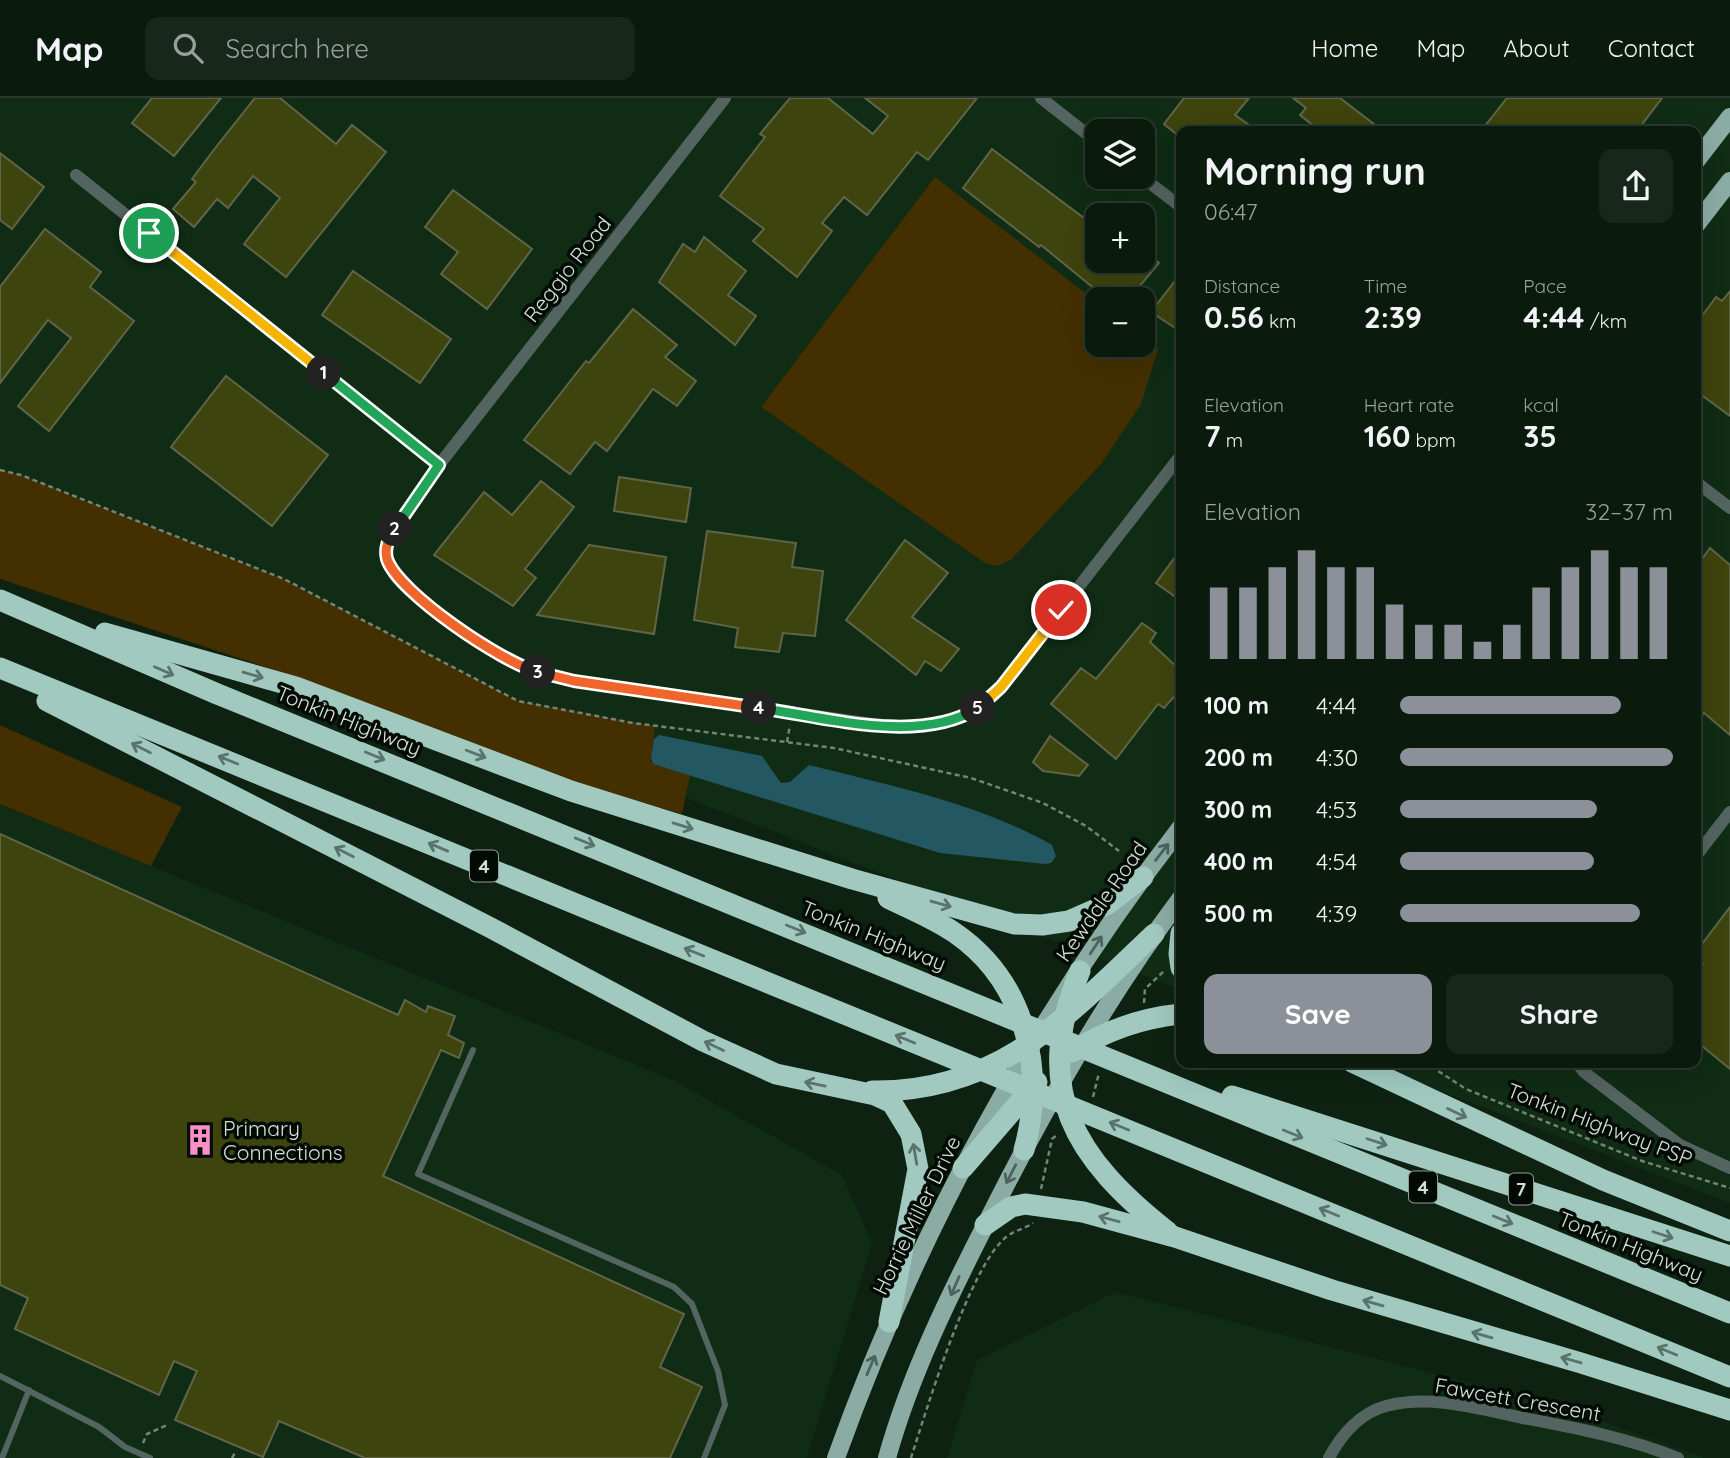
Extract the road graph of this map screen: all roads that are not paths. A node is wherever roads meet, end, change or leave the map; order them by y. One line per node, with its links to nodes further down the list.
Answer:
1 (725, 98): 12 (street, Reggio Road)
2 (1041, 98): 4 (street)
3 (1730, 117): 5 (main road)
4 (1085, 133)
5 (1701, 155)
6 (76, 174): 12 (street)
7 (1730, 181): 10 (main road)
8 (1155, 187): 9 (street)
9 (1176, 203)
10 (1701, 219)
11 (1176, 461): 12 (street, Reggio Road)
12 (439, 465)
13 (1701, 486): 14 (street)
14 (1730, 508)
15 (0, 600): 16 (highway, Tonkin Highway / 4)
16 (22, 609): 23 (highway, one-way to 23); 33 (highway, Tonkin Highway / 4, one-way to 33)
17 (0, 668): 52 (highway, 4, one-way to 17)
18 (0, 677): 39 (highway, one-way to 18)
19 (1730, 812): 21 (street)
20 (1176, 834): 22 (main road, Kewdale Road, one-way to 20)
21 (1701, 850)
22 (1143, 877): 23 (highway, one-way to 22); 26 (main road, Kewdale Road, one-way to 22)
23 (852, 879): 31 (highway)
24 (1176, 905): 25 (main road)
25 (1154, 934): 27 (highway); 29 (main road)
26 (1080, 971): 27 (highway)
27 (1066, 1010): 31 (highway); 34 (highway)
28 (1176, 1015): 29 (highway)
29 (1109, 1023): 30 (highway)
30 (1084, 1044): 34 (highway); 37 (main road)
31 (1031, 1046): 38 (highway); 39 (highway); 40 (main road)
32 (473, 1050): 57 (lane)
33 (1108, 1058): 48 (highway, 7, one-way to 48); 49 (highway, Tonkin Highway / 4, one-way to 49)
34 (1060, 1060): 37 (highway); 38 (highway)
35 (1365, 1068): 46 (highway, one-way to 46)
36 (1581, 1068): 44 (street)
37 (1062, 1083): 41 (main road); 47 (highway)
38 (1034, 1084): 40 (highway); 41 (highway)
39 (855, 1091): 50 (highway, one-way to 39)
40 (1002, 1110): 43 (highway)
41 (1034, 1123): 42 (highway)
42 (1024, 1150): 45 (main road, one-way to 45)
43 (963, 1168): 50 (main road, Horrie Miller Drive)
44 (1730, 1168)
45 (985, 1225): 47 (highway, one-way to 45); 59 (main road, one-way to 59)
46 (1730, 1231)
47 (1175, 1237): 54 (highway, one-way to 47)
48 (1730, 1255)
49 (1730, 1313)
50 (889, 1322): 58 (main road, Horrie Miller Drive, one-way to 50)
51 (0, 1376): 53 (lane)
52 (1730, 1377)
53 (29, 1390): 55 (lane); 56 (lane)
54 (1730, 1410)
55 (2, 1458)
56 (150, 1458)
57 (704, 1458)
58 (836, 1458)
59 (887, 1458)
60 (1329, 1458): 61 (street, Fawcett Crescent)
61 (1678, 1458)

